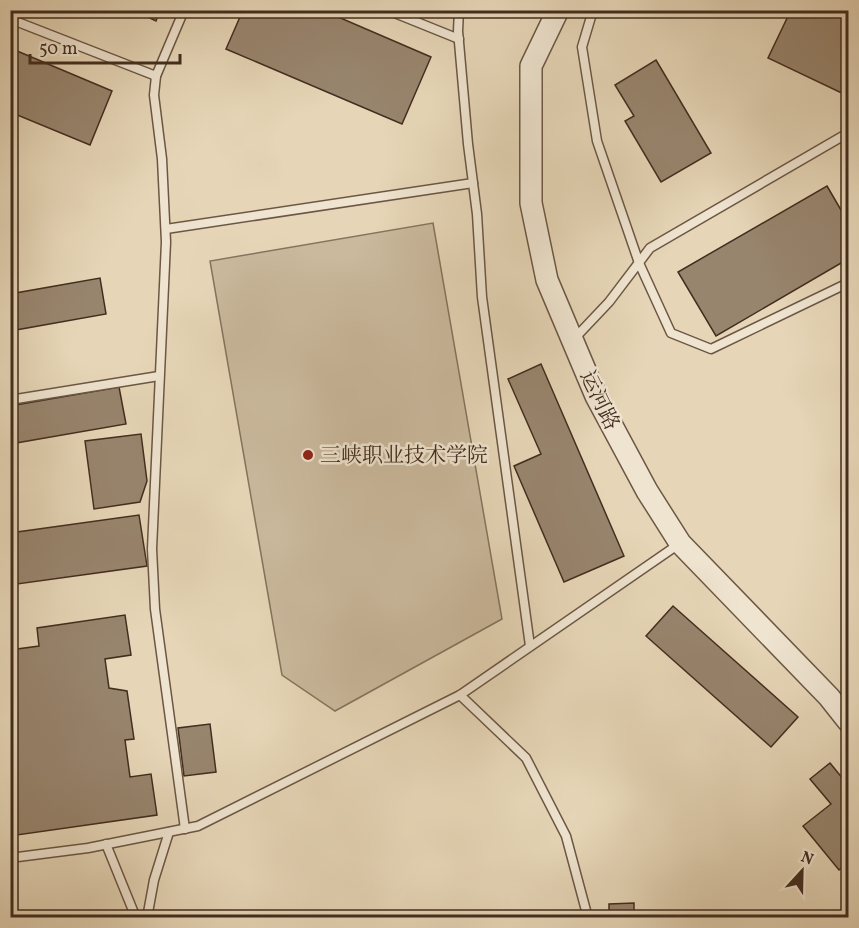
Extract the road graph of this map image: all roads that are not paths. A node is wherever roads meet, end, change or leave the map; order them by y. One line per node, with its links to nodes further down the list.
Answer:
1 (184, 10): 8 (lane)
2 (387, 10): 7 (lane)
3 (459, 10): 7 (lane)
4 (558, 10): 14 (street, 运河路)
5 (593, 10): 12 (lane)
6 (10, 19): 8 (lane)
7 (459, 39): 10 (lane)
8 (156, 76): 11 (lane)
9 (849, 133): 12 (lane)
10 (473, 183): 11 (lane); 18 (lane)
11 (165, 229): 15 (lane)
12 (639, 263): 13 (lane); 14 (lane)
13 (849, 283)
14 (573, 340): 17 (street, 运河路)
15 (159, 376): 16 (lane); 21 (lane)
16 (10, 400)
17 (680, 543): 18 (lane); 20 (street, 运河路)
18 (530, 646): 19 (lane)
19 (460, 695): 21 (lane); 27 (lane)
20 (849, 721)
21 (185, 829): 22 (lane)
22 (169, 832): 23 (lane); 26 (lane)
23 (106, 844): 24 (lane); 25 (lane)
24 (10, 858)
25 (136, 918)
26 (147, 918)
27 (588, 918)

